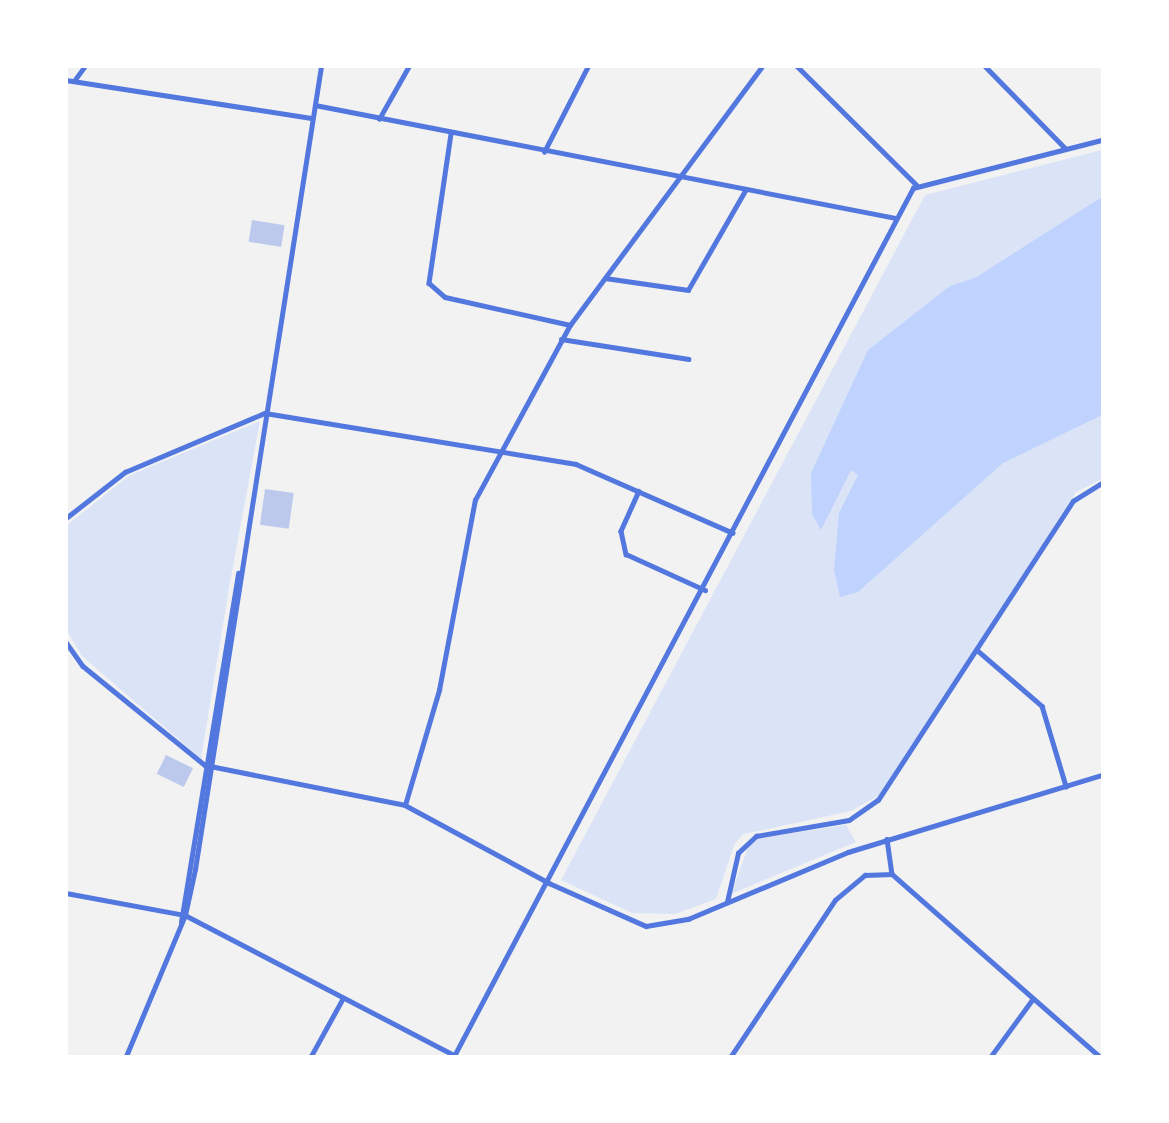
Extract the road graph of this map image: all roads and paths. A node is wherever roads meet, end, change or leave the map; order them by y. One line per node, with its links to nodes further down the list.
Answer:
1 (85, 66): 9 (street)
2 (321, 66): 10 (street)
3 (409, 66): 12 (street)
4 (588, 66): 16 (street)
5 (762, 66): 17 (street)
6 (797, 66): 18 (street)
7 (985, 66): 15 (street)
8 (66, 80): 9 (street)
9 (73, 81): 11 (street)
10 (314, 105): 11 (street); 12 (street)
11 (311, 118): 25 (street)
12 (379, 119): 13 (street)
13 (451, 134): 16 (street); 22 (street)
14 (1102, 140): 15 (street)
15 (1065, 149): 18 (street)
16 (544, 152): 17 (street)
17 (679, 178): 19 (street); 21 (street)
18 (916, 184): 20 (street)
19 (745, 191): 20 (street); 21 (street)
20 (896, 218): 30 (street)
21 (605, 278): 22 (street)
22 (570, 325): 23 (street)
23 (561, 339): 24 (street); 26 (street)
24 (688, 359)
25 (265, 413): 26 (street); 29 (street); 34 (street)
26 (503, 452): 28 (street); 37 (street)
27 (1102, 483): 33 (street)
28 (639, 491): 30 (street); 31 (street)
29 (66, 518)
30 (733, 533): 31 (street)
31 (705, 590): 40 (street)
32 (66, 642): 34 (street)
33 (977, 650): 36 (street); 42 (street)
34 (208, 766): 37 (street); 43 (street)
35 (1102, 775): 36 (street)
36 (1066, 786): 38 (street)
37 (405, 805): 40 (street)
38 (887, 839): 39 (street); 42 (street)
39 (892, 874): 45 (street); 50 (street)
40 (549, 883): 42 (street); 49 (street)
41 (66, 893): 43 (street)
42 (727, 902)
43 (183, 914): 44 (street); 47 (street)
44 (343, 998): 48 (street); 49 (street)
45 (1032, 1000): 46 (street); 51 (street)
46 (1101, 1055)
47 (126, 1056)
48 (312, 1056)
49 (455, 1056)
50 (732, 1056)
51 (991, 1056)

